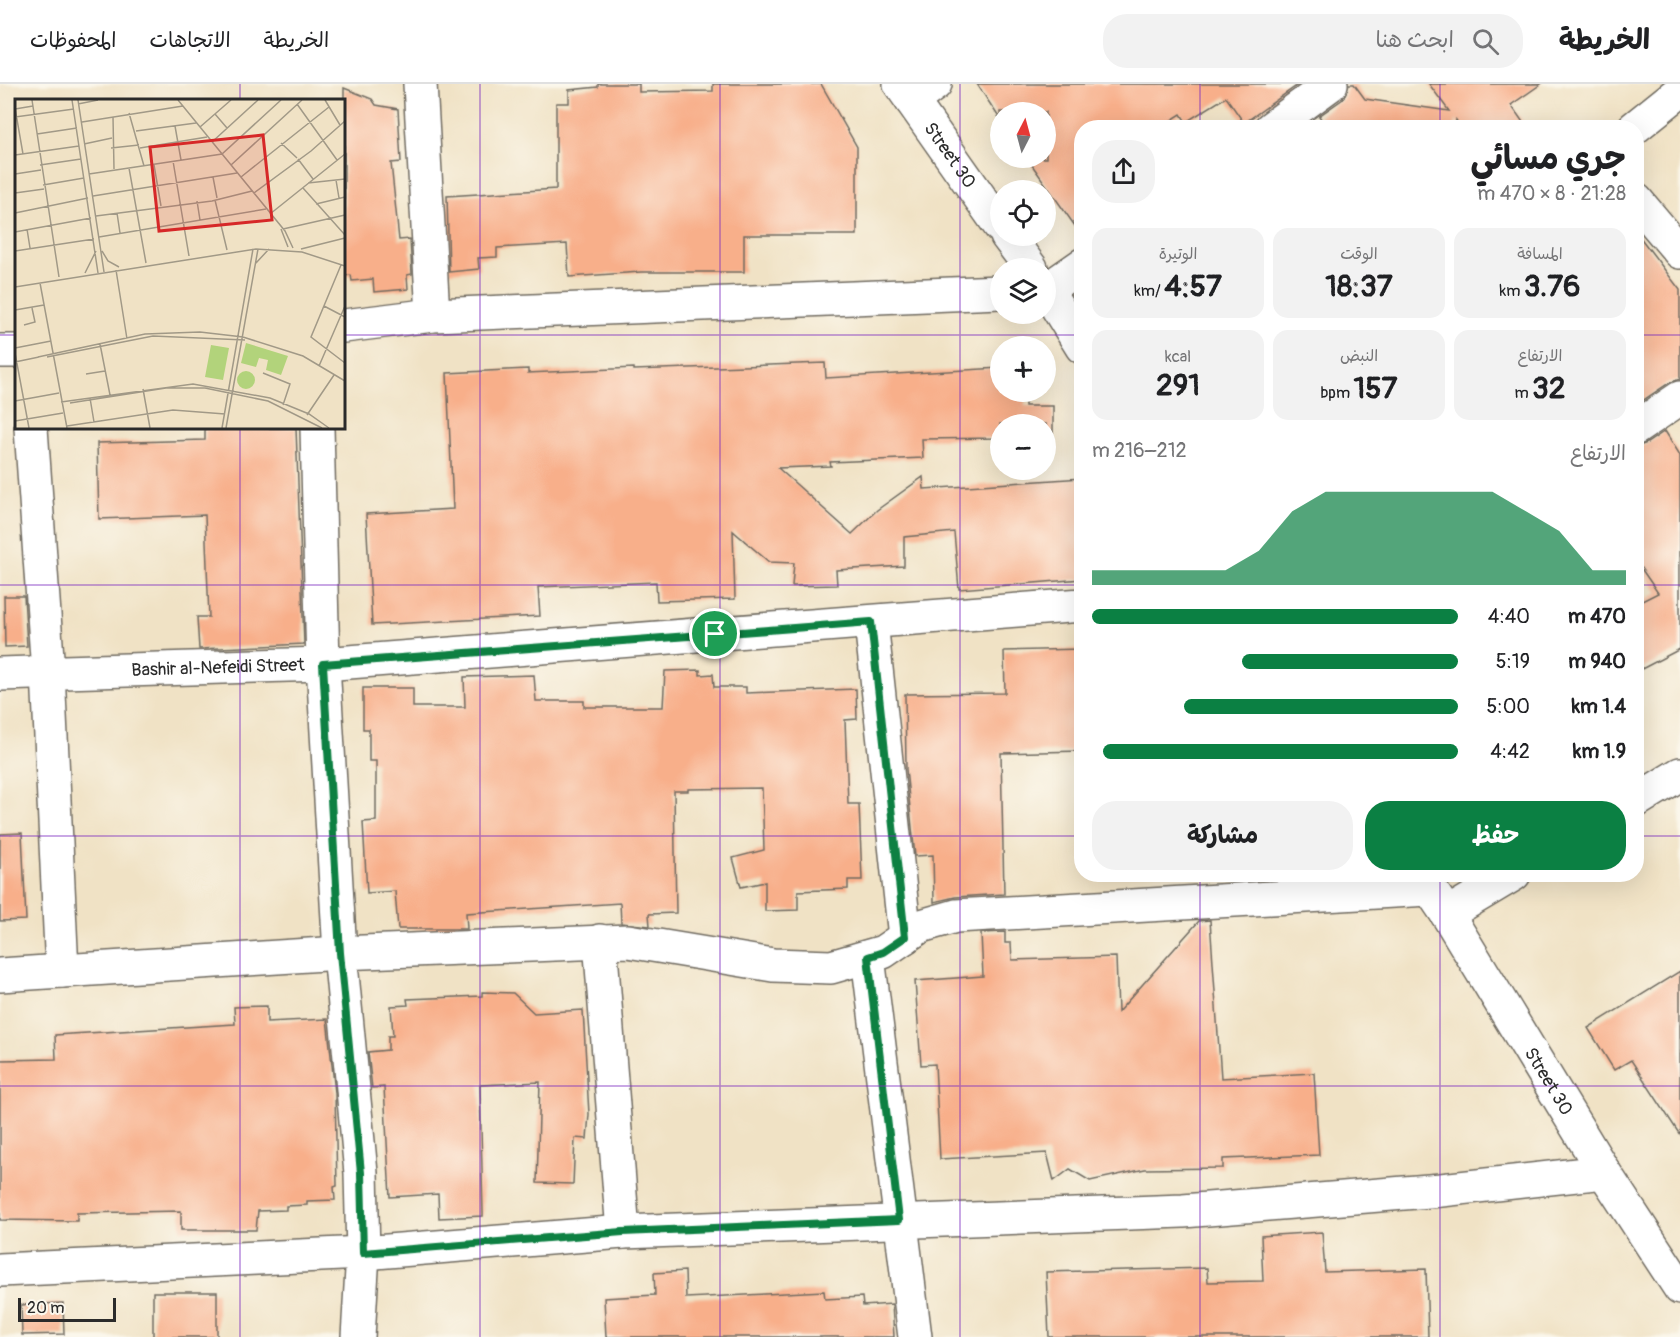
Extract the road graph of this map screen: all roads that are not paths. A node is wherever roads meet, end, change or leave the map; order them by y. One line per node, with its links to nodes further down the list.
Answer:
1 (420, 84): 14 (street)
2 (1331, 84): 5 (street)
3 (916, 90): 8 (street, Street 30)
4 (1680, 91): 6 (street)
5 (1282, 120)
6 (1644, 120)
7 (1644, 209): 9 (street)
8 (990, 210)
9 (1680, 252)
10 (1074, 269): 11 (street)
11 (1056, 278)
12 (990, 292): 14 (street)
13 (1056, 307): 16 (street)
14 (433, 315): 15 (street)
15 (345, 326)
16 (1074, 335)
17 (1680, 398): 18 (street)
18 (1644, 423)
19 (31, 429): 24 (street)
20 (317, 429): 23 (street)
21 (1074, 606): 22 (street, Bashir al-Nefeidi Street)
22 (871, 622): 23 (street, Bashir al-Nefeidi Street); 30 (street)
23 (323, 664): 24 (street, Bashir al-Nefeidi Street); 32 (street)
24 (48, 672): 25 (street, Bashir al-Nefeidi Street); 34 (street)
25 (0, 674)
26 (1680, 774): 27 (street)
27 (1644, 796)
28 (1479, 882): 29 (street)
29 (1432, 893): 30 (street); 36 (street, Street 30)
30 (905, 937): 33 (street)
31 (600, 941): 32 (street); 33 (street); 38 (street)
32 (340, 953): 34 (street); 40 (street)
33 (868, 957): 37 (street)
34 (62, 971): 35 (street)
35 (0, 975)
36 (1604, 1172): 37 (street); 39 (street, Street 30)
37 (899, 1220): 38 (street); 44 (street)
38 (623, 1232): 40 (street)
39 (1668, 1242): 42 (street, Street 30)
40 (363, 1253): 41 (street); 43 (street)
41 (0, 1270)
42 (1680, 1288)
43 (358, 1337)
44 (915, 1337)

